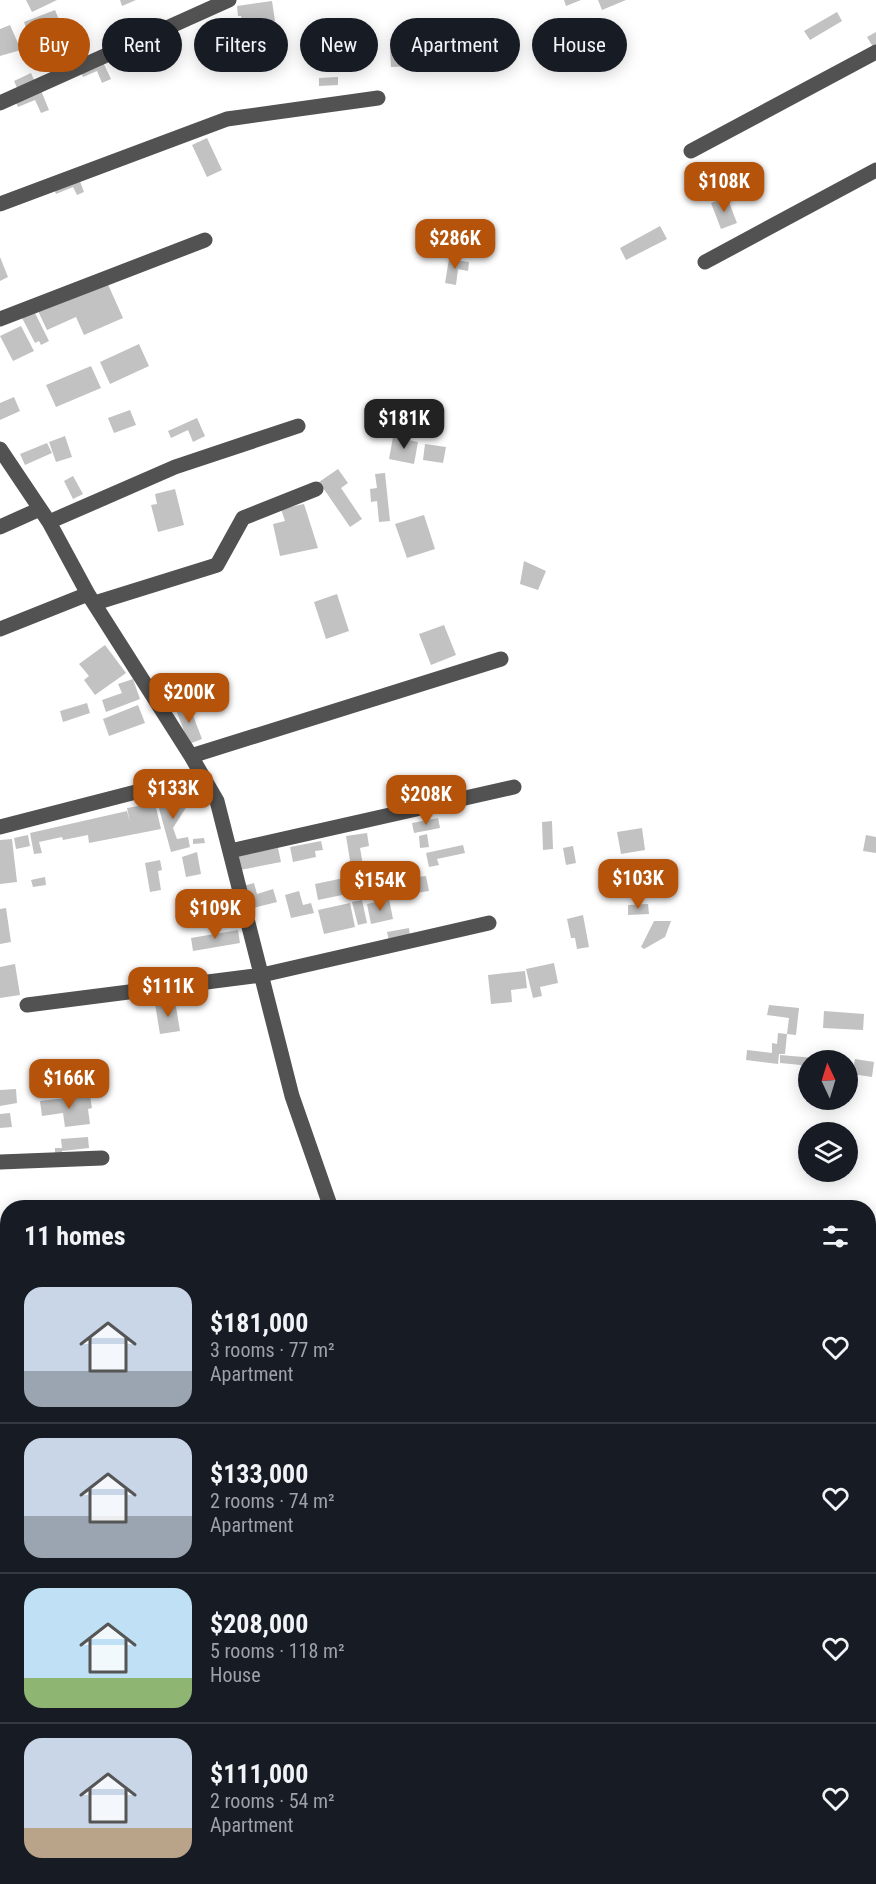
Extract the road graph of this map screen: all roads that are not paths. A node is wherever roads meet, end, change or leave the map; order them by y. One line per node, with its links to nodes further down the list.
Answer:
1 (229, 0): 4 (street)
2 (876, 52): 5 (street)
3 (378, 98): 7 (street)
4 (0, 103)
5 (691, 151)
6 (876, 170): 9 (street)
7 (0, 204)
8 (205, 240): 10 (street)
9 (705, 262)
10 (0, 319)
11 (298, 426): 15 (street)
12 (0, 449): 14 (street)
13 (316, 489): 17 (street)
14 (40, 509): 15 (street); 16 (street)
15 (49, 522): 17 (street)
16 (0, 527)
17 (92, 598): 18 (street); 20 (street)
18 (0, 629)
19 (501, 659): 20 (street)
20 (191, 756): 21 (street)
21 (202, 775): 23 (street); 24 (street)
22 (514, 787): 24 (street)
23 (0, 828)
24 (230, 851): 26 (street)
25 (489, 923): 26 (street)
26 (262, 975): 27 (street); 30 (street)
27 (27, 1005)
28 (102, 1158): 29 (street)
29 (0, 1162)
30 (328, 1200)

